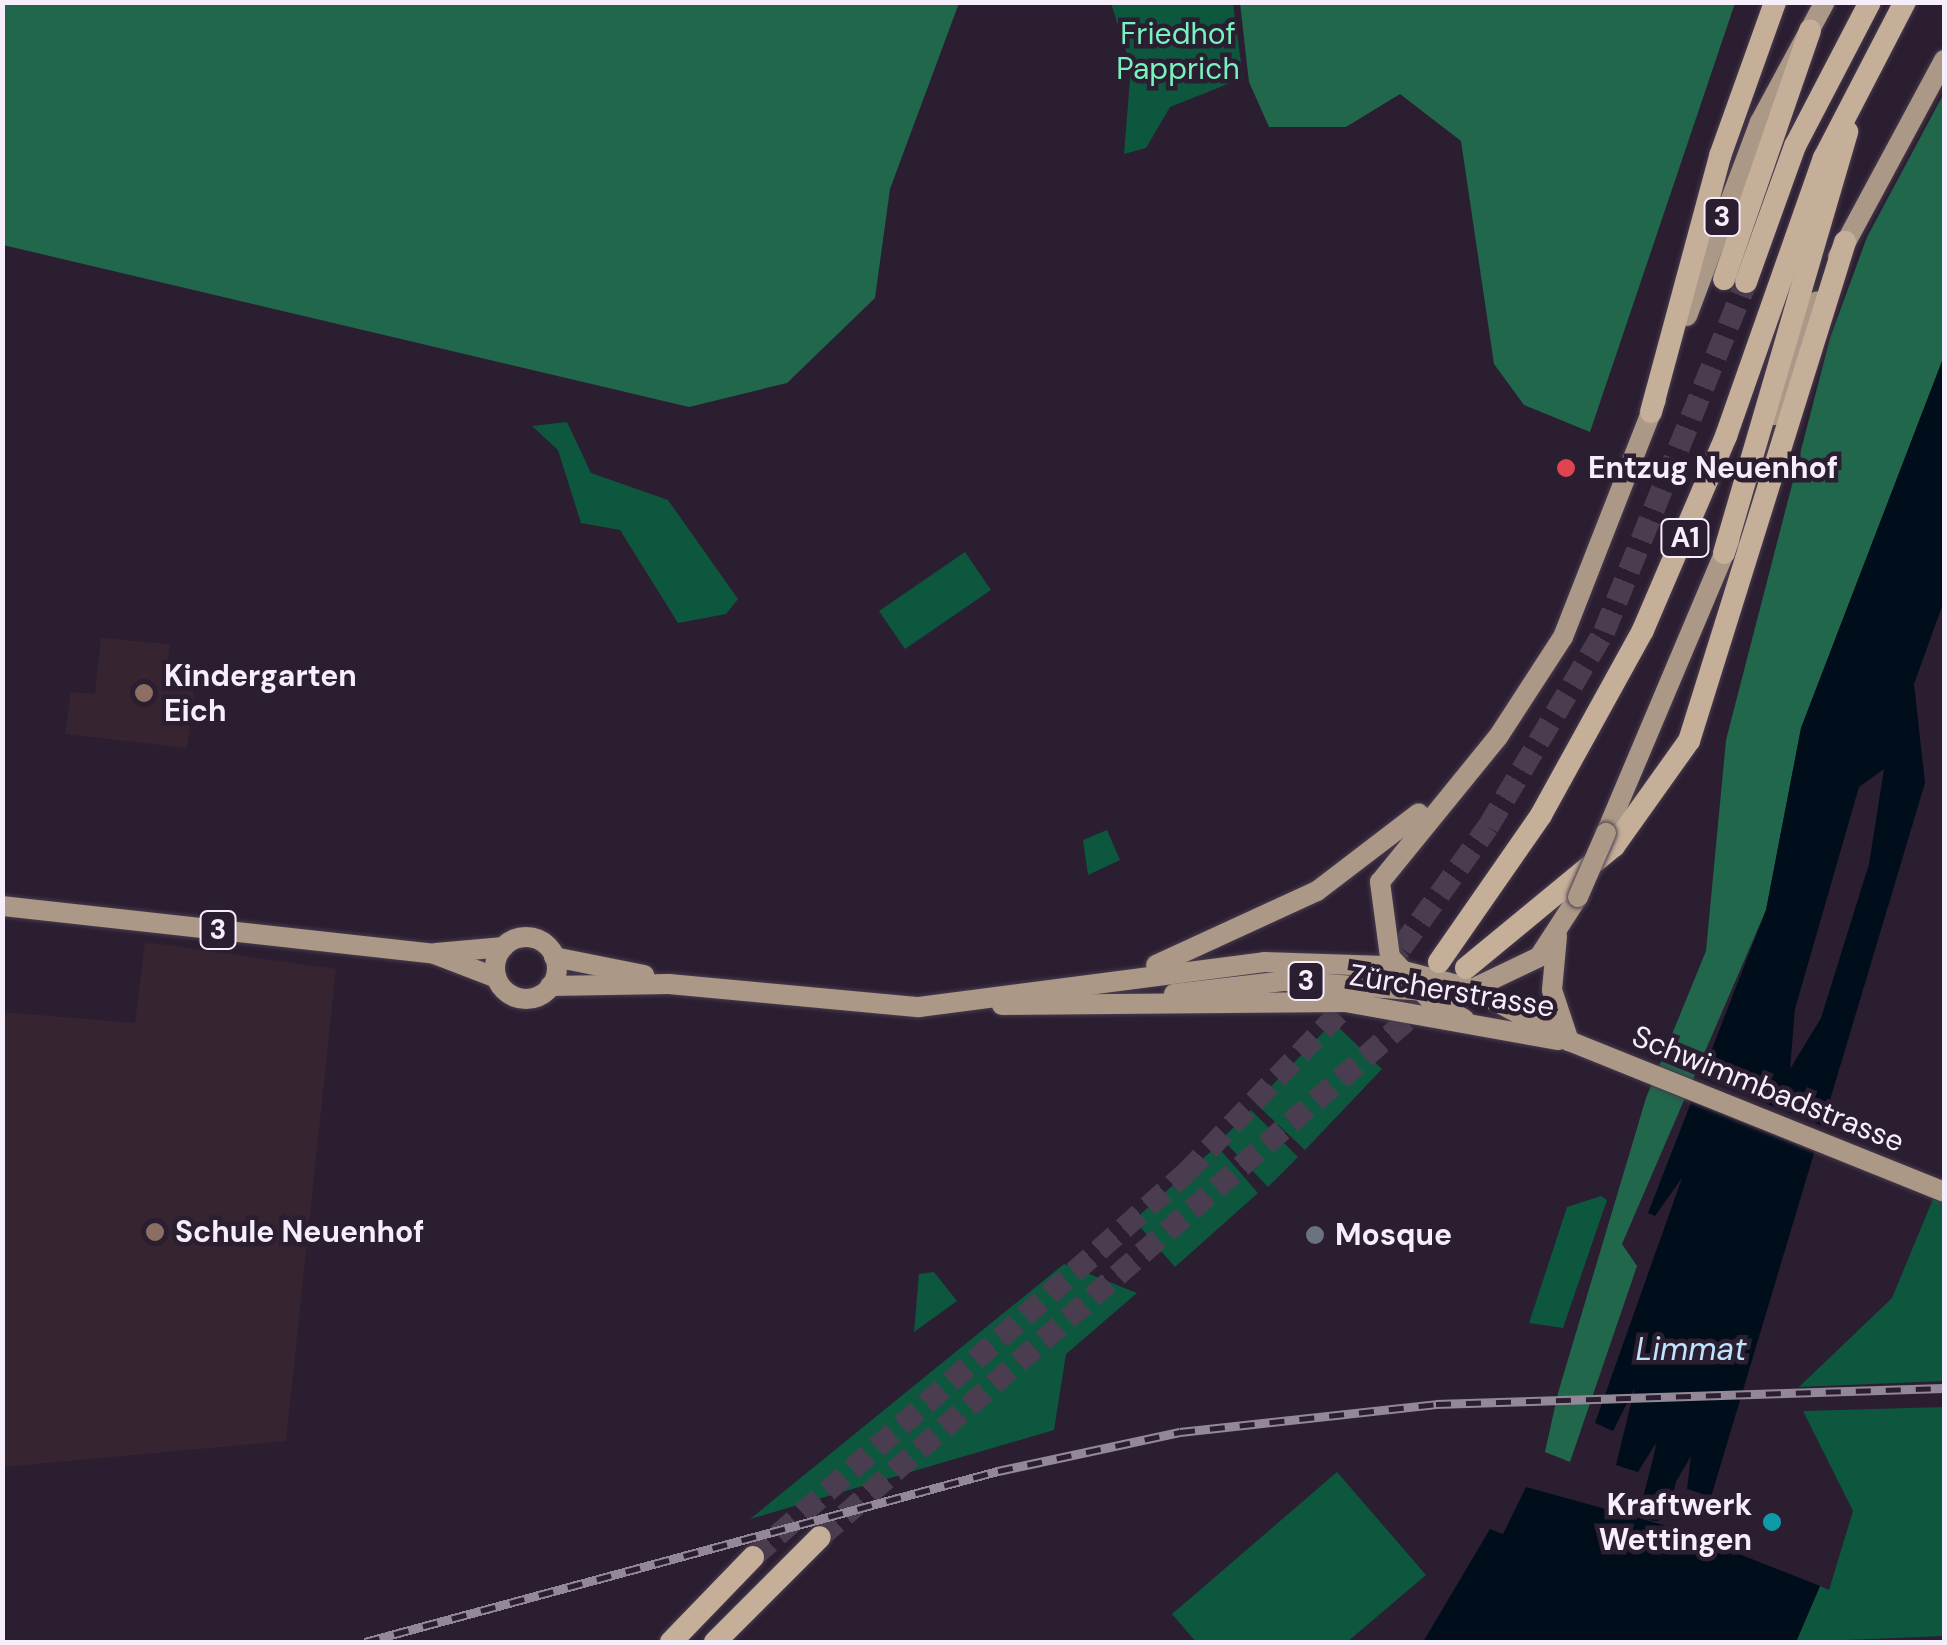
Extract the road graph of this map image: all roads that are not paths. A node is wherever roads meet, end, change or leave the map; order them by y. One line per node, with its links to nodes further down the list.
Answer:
1 (1776, 2): 9 (highway)
2 (1825, 2): 5 (main road, 3)
3 (1870, 2): 5 (highway)
4 (1905, 2): 7 (highway, A1)
5 (1810, 30): 9 (main road, 3)
6 (1944, 60): 8 (main road, 3)
7 (1859, 80): 10 (highway); 17 (highway, A1)
8 (1845, 242): 10 (main road, 3); 21 (highway)
9 (1651, 412): 11 (main road, 3)
10 (1724, 553): 13 (main road, 3, bridge)
11 (1456, 784): 18 (main road, 3); 19 (main road, 3)
12 (2, 906): 15 (main road, 3)
13 (1558, 936): 21 (main road, 3); 28 (main road)
14 (504, 947): 15 (main road, 3); 16 (main road); 20 (main road)
15 (434, 954): 20 (main road, 3)
16 (554, 957): 22 (main road, Zürcherstrasse / 3); 23 (main road)
17 (1438, 962)
18 (1398, 968): 19 (main road, Zürcherstrasse); 21 (main road, Zürcherstrasse); 24 (main road, 3)
19 (1133, 975): 26 (main road, Zürcherstrasse / 3)
20 (496, 978): 23 (main road)
21 (1470, 978): 24 (main road, 3); 28 (main road, Zürcherstrasse)
22 (669, 984): 23 (main road, Zürcherstrasse / 3); 26 (main road, Zürcherstrasse / 3)
23 (550, 986)
24 (1420, 990): 25 (main road, Zürcherstrasse / 3); 27 (main road, 3)
25 (1147, 1000): 26 (main road, Zürcherstrasse / 3); 27 (main road, Zürcherstrasse / 3)
26 (990, 1003)
27 (1464, 1019): 28 (main road, Zürcherstrasse / 3)
28 (1569, 1041): 29 (main road, Schwimmbadstrasse)
29 (1944, 1192)
30 (820, 1538): 33 (highway)
31 (753, 1557): 32 (highway)
32 (671, 1642)
33 (715, 1642)

